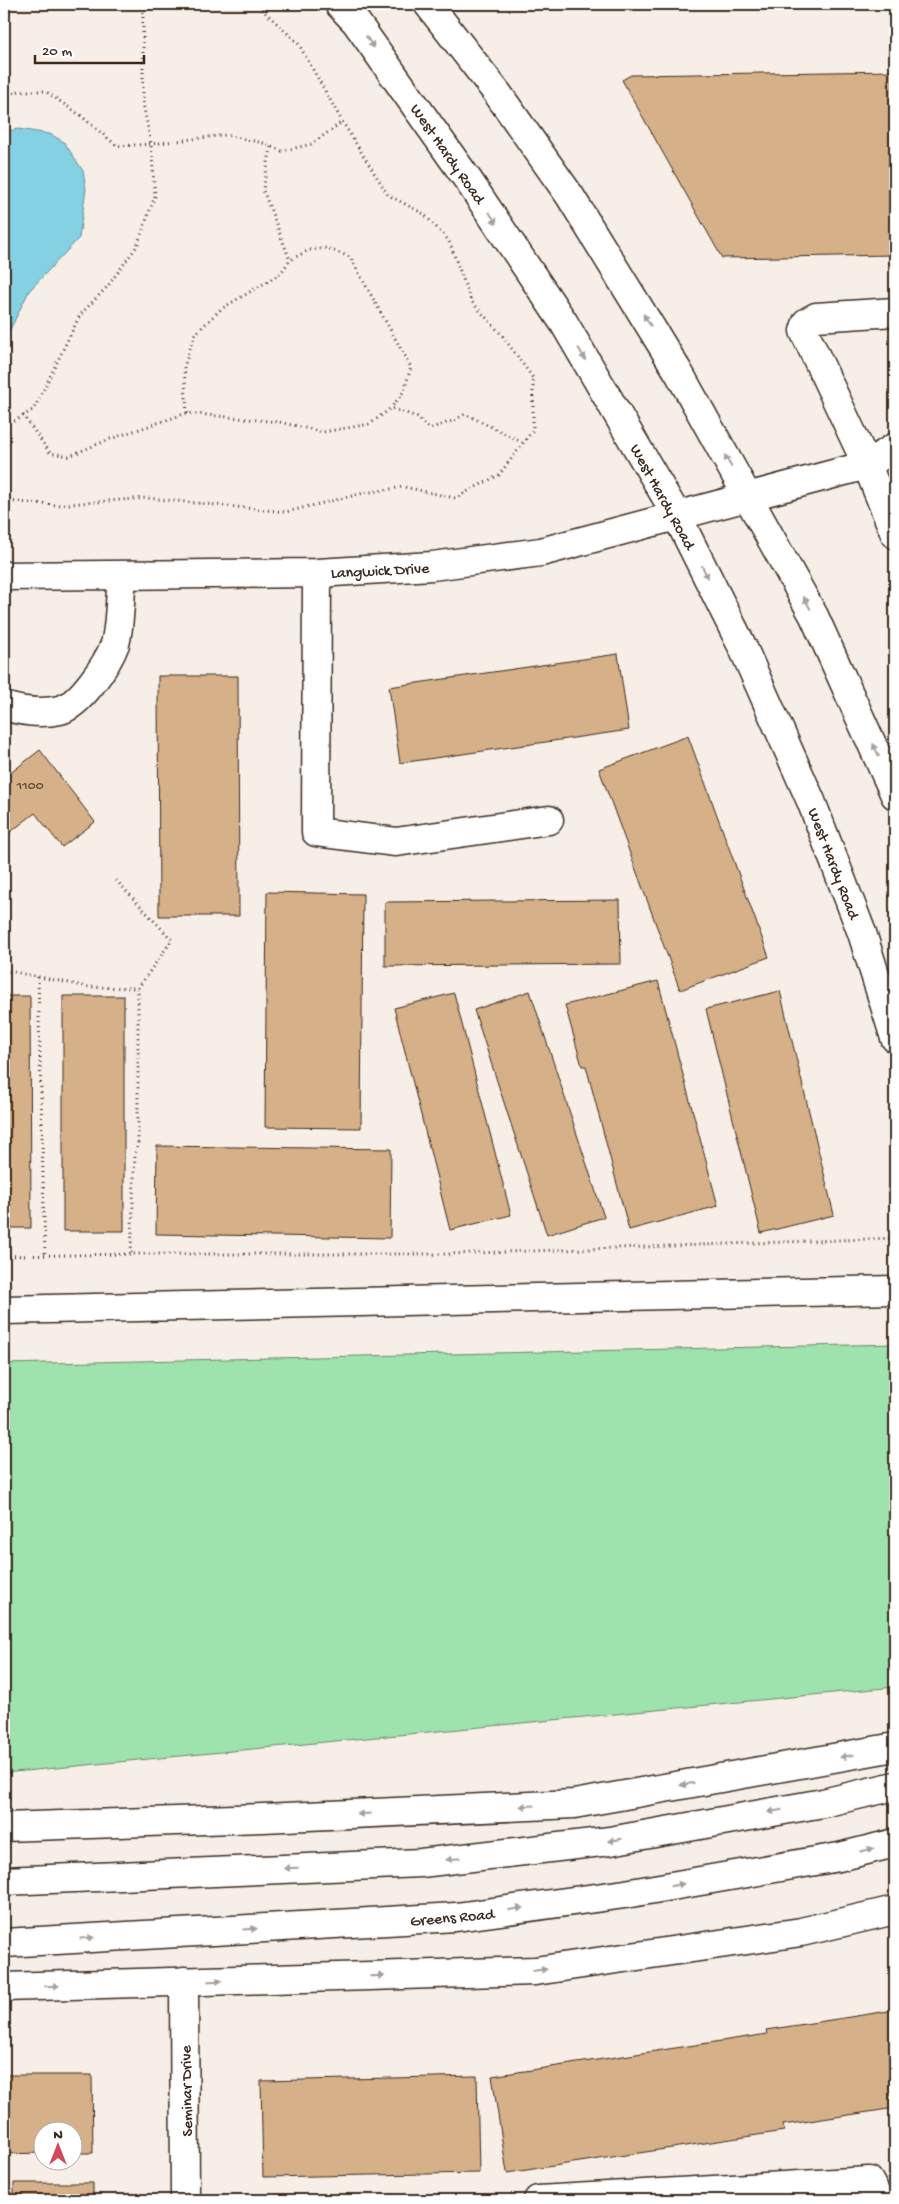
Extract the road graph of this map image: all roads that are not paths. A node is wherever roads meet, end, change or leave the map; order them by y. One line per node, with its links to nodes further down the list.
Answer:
1 (340, 4): 7 (main road, West Hardy Road, one-way to 7)
2 (428, 4): 6 (main road, one-way to 2)
3 (895, 312): 5 (main road)
4 (895, 447): 5 (main road, Langwick Drive)
5 (867, 465): 6 (main road, Langwick Drive); 8 (main road)
6 (748, 495): 7 (main road, Langwick Drive); 13 (main road, one-way to 6)
7 (676, 514): 9 (main road, Langwick Drive); 15 (main road, West Hardy Road, one-way to 15)
8 (895, 534)
9 (317, 573): 11 (main road, Langwick Drive); 14 (main road)
10 (4, 576): 11 (main road, Langwick Drive)
11 (122, 576): 12 (main road)
12 (4, 706)
13 (895, 795)
14 (549, 820)
15 (895, 1038)
16 (895, 1290): 17 (main road)
17 (4, 1310)
18 (895, 1747): 20 (main road, one-way to 20)
19 (895, 1786): 22 (main road, one-way to 22)
20 (4, 1826)
21 (895, 1843): 24 (main road, Greens Road, one-way to 21)
22 (4, 1881)
23 (895, 1910): 25 (main road, one-way to 23)
24 (4, 1943)
25 (184, 1981): 26 (main road, one-way to 25); 27 (main road, Seminar Drive)
26 (4, 1987)
27 (186, 2200)
28 (538, 2200): 29 (main road)
29 (879, 2200)

